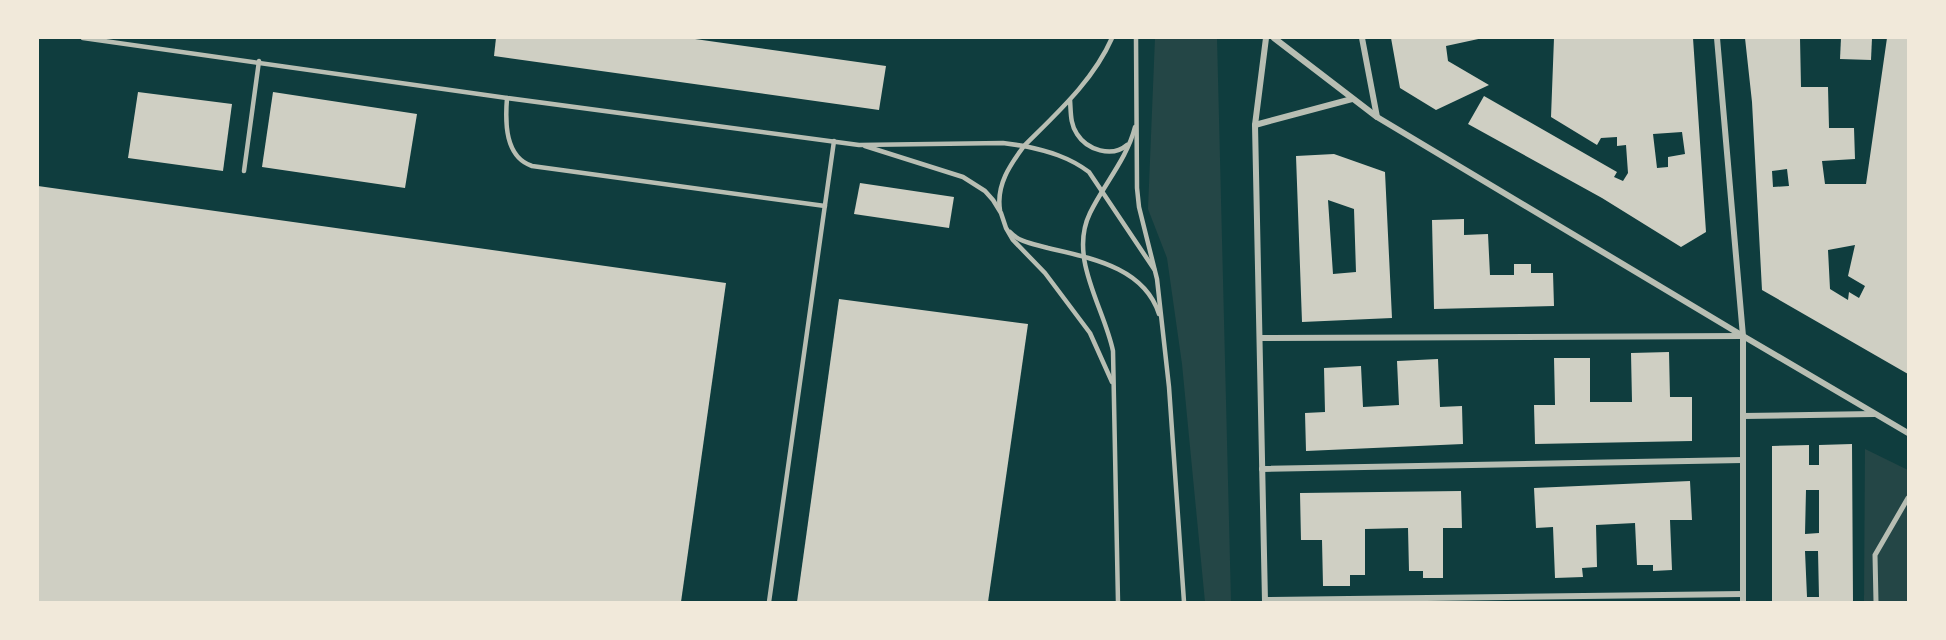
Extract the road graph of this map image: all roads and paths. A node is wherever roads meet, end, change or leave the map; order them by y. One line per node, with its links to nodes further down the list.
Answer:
1 (83, 38): 8 (lane)
2 (1112, 38): 11 (lane)
3 (1136, 38): 13 (lane)
4 (1266, 38): 14 (street)
5 (1274, 38): 10 (street)
6 (1362, 38): 12 (street)
7 (1717, 38): 27 (street)
8 (259, 62): 9 (lane); 19 (lane)
9 (507, 98): 16 (lane); 21 (lane)
10 (1352, 99): 12 (street); 14 (street)
11 (1070, 100): 15 (lane); 18 (lane)
12 (1377, 117): 27 (street)
13 (1137, 119): 15 (lane); 25 (lane)
14 (1255, 125): 28 (street)
15 (1131, 140): 20 (lane)
16 (834, 141): 17 (lane); 21 (lane)
17 (859, 145): 18 (lane); 22 (lane)
18 (1024, 146): 20 (lane); 22 (lane)
19 (244, 171)
20 (1102, 191): 24 (lane); 25 (lane)
21 (825, 206): 38 (lane)
22 (1001, 213): 23 (lane)
23 (1006, 228): 24 (lane); 29 (lane)
24 (1084, 257): 26 (lane); 29 (lane)
25 (1157, 279): 26 (lane)
26 (1162, 322): 40 (lane)
27 (1743, 336): 28 (street); 30 (street); 31 (street)
28 (1260, 338): 34 (street)
29 (1113, 384): 39 (lane)
30 (1876, 414): 31 (street); 32 (street)
31 (1743, 417): 33 (street)
32 (1908, 433)
33 (1743, 460): 34 (street); 36 (street)
34 (1262, 468): 37 (street)
35 (1908, 498): 42 (street)
36 (1743, 594): 37 (street); 41 (street)
37 (1265, 601)
38 (770, 603)
39 (1118, 603)
40 (1184, 603)
41 (1743, 603)
42 (1876, 603)

